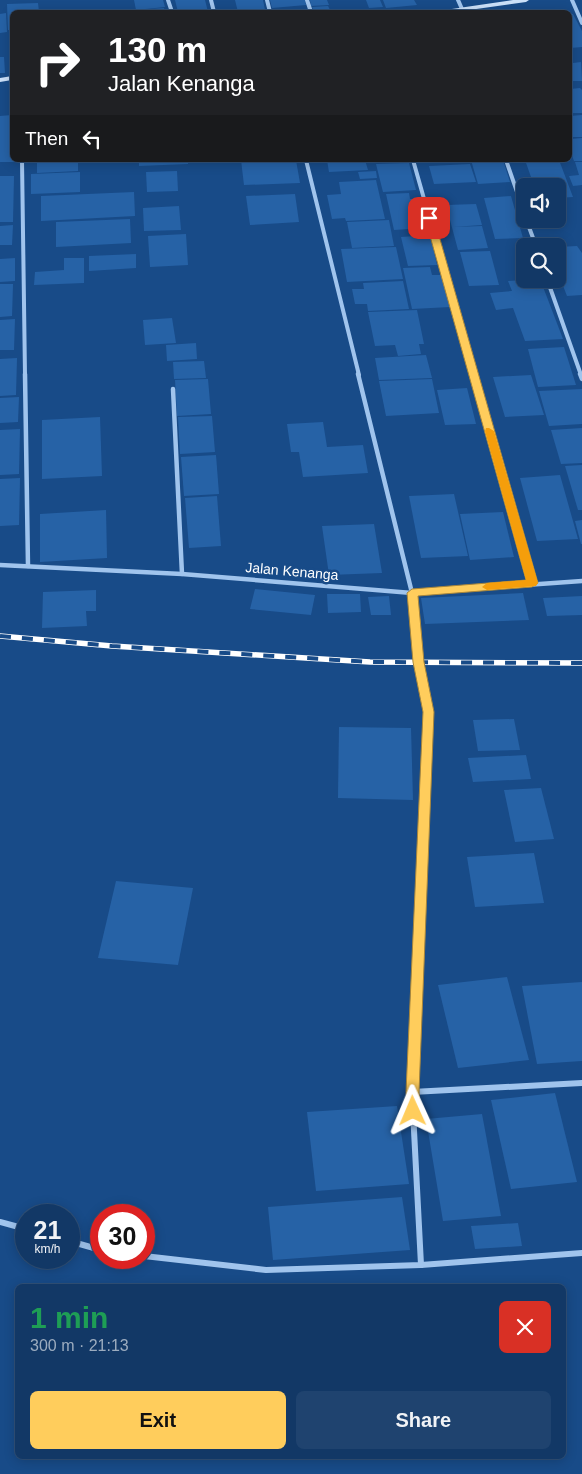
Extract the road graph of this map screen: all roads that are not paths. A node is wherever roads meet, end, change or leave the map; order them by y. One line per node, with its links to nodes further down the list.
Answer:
1 (458, 0): 4 (street)
2 (526, 0): 4 (street)
3 (572, 0): 5 (street)
4 (462, 9)
5 (582, 23)
6 (22, 162): 15 (street)
7 (306, 162): 19 (street)
8 (414, 162): 18 (street)
9 (507, 162): 10 (street)
10 (516, 188)
11 (550, 288): 12 (street)
12 (582, 379)
13 (173, 389): 16 (street)
14 (0, 565): 15 (street, Jalan Kenanga)
15 (28, 566): 16 (street, Jalan Kenanga)
16 (182, 574): 19 (street, Jalan Kenanga)
17 (582, 581): 18 (street, Jalan Kenanga)
18 (532, 583): 19 (street, Jalan Kenanga)
19 (412, 593): 21 (street)
20 (582, 1084): 21 (street)
21 (412, 1092): 26 (street)
22 (0, 1222): 23 (street)
23 (15, 1226)
24 (582, 1254): 26 (street)
25 (155, 1257): 26 (street)
26 (421, 1265)

